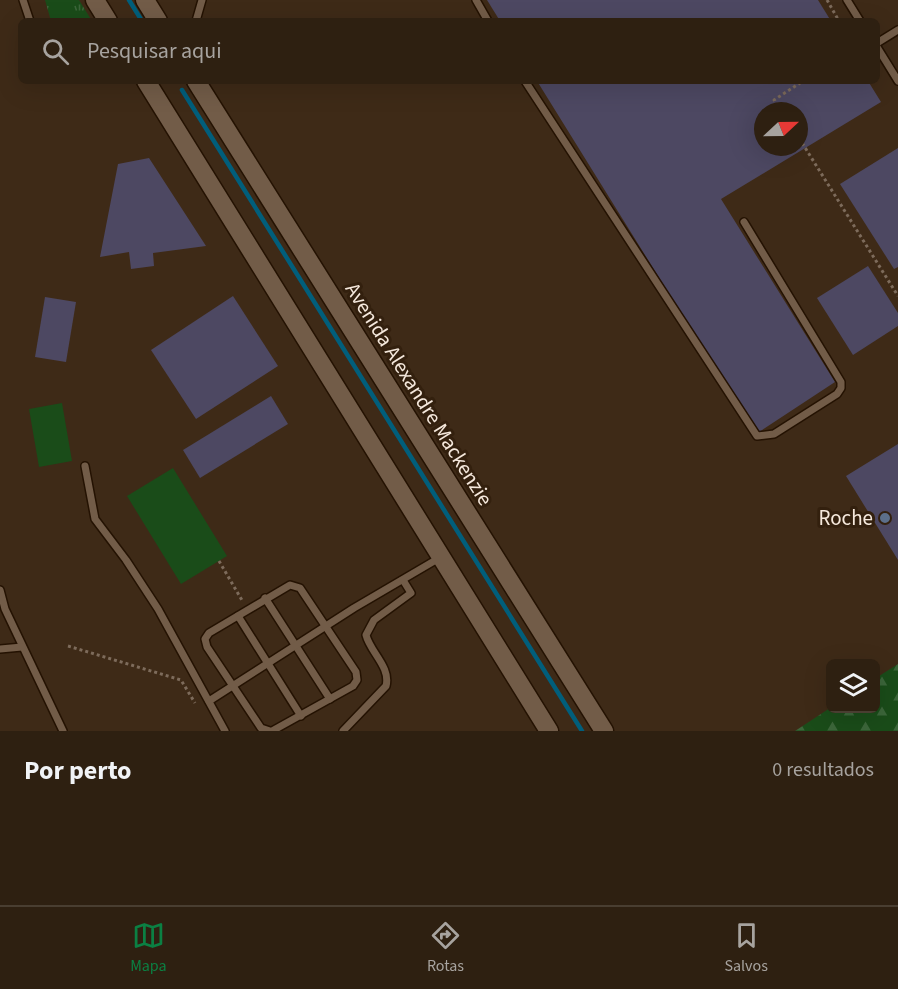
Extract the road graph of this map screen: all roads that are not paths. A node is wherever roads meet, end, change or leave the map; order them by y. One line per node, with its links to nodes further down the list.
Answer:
1 (23, 0): 7 (lane)
2 (95, 0): 8 (street)
3 (145, 0): 9 (street)
4 (202, 0): 10 (lane)
5 (476, 0): 11 (lane)
6 (847, 0): 12 (lane)
7 (29, 18)
8 (106, 18)
9 (156, 18)
10 (197, 18)
11 (486, 18)
12 (858, 18)
13 (898, 30): 14 (lane)
14 (880, 43)
15 (880, 50): 16 (lane)
16 (898, 81)
17 (148, 84): 22 (street)
18 (198, 84): 41 (street, Avenida Alexandre Mackenzie)
19 (527, 84): 20 (lane)
20 (744, 222)
21 (86, 466): 34 (lane)
22 (441, 557): 23 (lane); 40 (street)
23 (403, 580): 27 (lane); 39 (lane)
24 (0, 590): 29 (lane)
25 (265, 598): 26 (lane); 27 (lane); 28 (lane)
26 (238, 616): 31 (lane); 32 (lane)
27 (326, 626): 28 (lane); 33 (lane)
28 (296, 645): 31 (lane); 33 (lane)
29 (22, 647): 30 (lane); 36 (lane)
30 (0, 649)
31 (267, 663): 32 (lane); 35 (lane)
32 (232, 686): 34 (lane); 38 (lane)
33 (330, 699): 35 (lane)
34 (209, 701): 37 (lane)
35 (301, 716): 38 (lane)
36 (63, 731)
37 (225, 731)
38 (271, 731)
39 (343, 731)
40 (549, 731)
41 (604, 731)

